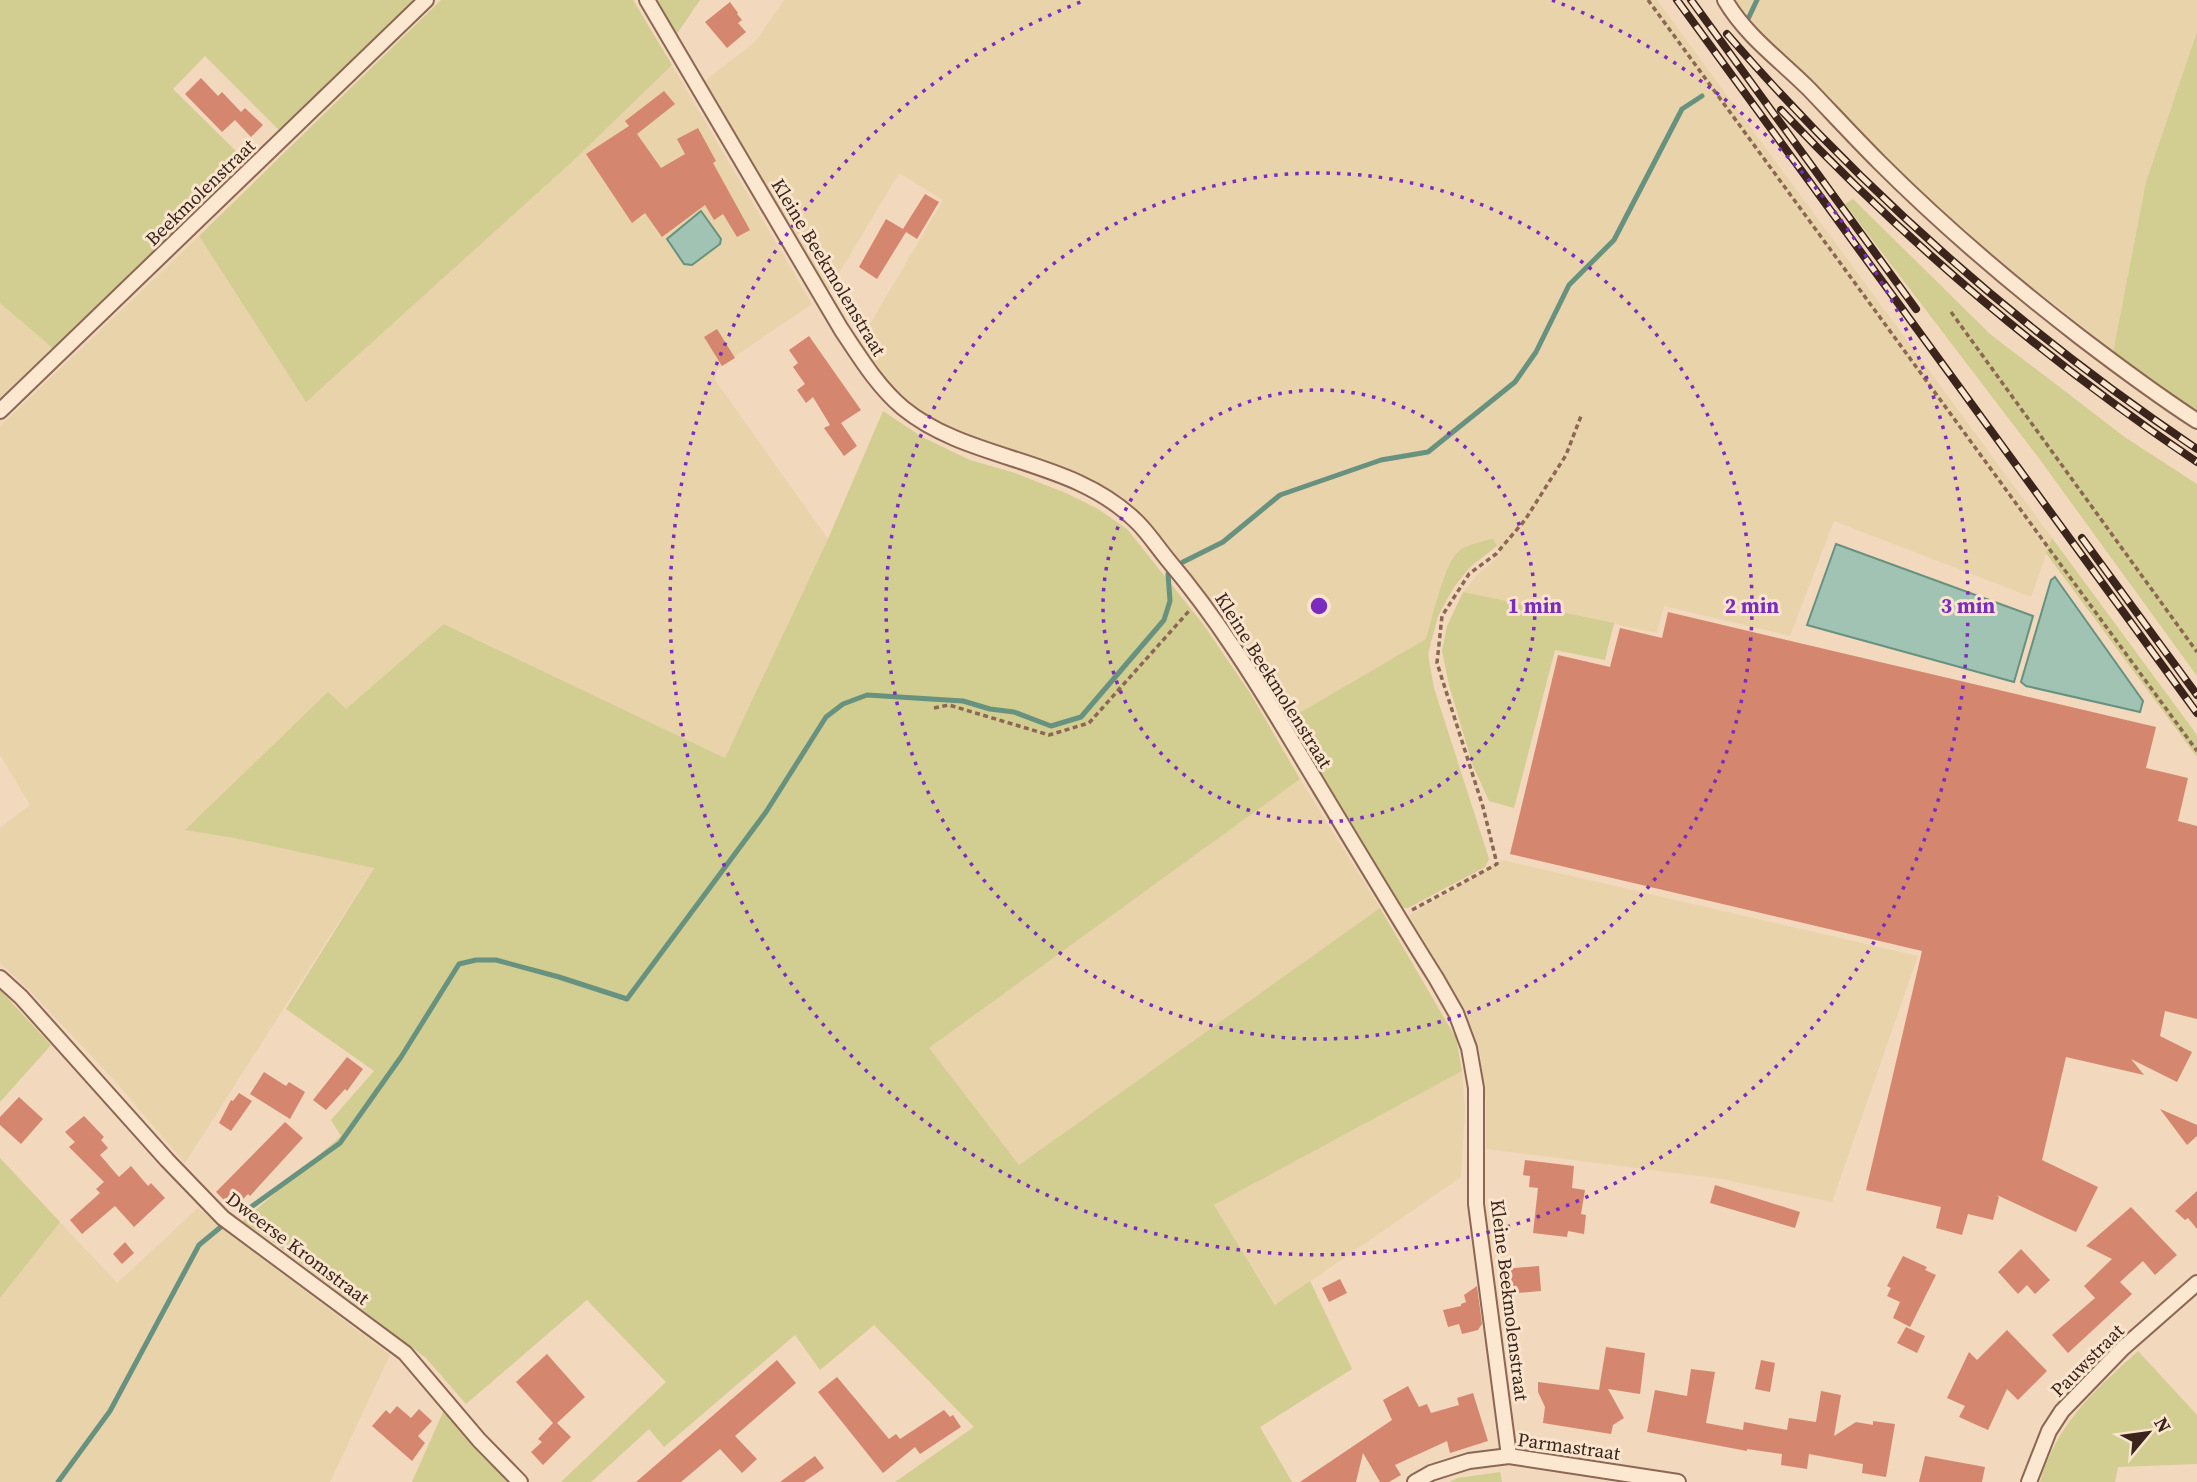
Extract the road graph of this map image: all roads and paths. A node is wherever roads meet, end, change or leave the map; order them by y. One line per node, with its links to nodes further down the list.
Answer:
1 (426, 0): 6 (street, Beekmolenstraat)
2 (647, 0): 9 (street, Kleine Beekmolenstraat)
3 (1648, 0): 12 (path)
4 (1725, 0): 8 (street)
5 (1951, 312): 10 (path)
6 (0, 411)
7 (1581, 416): 13 (path)
8 (2197, 421)
9 (1200, 599): 11 (path); 13 (street, Kleine Beekmolenstraat)
10 (2197, 652)
11 (934, 708)
12 (2197, 751)
13 (1398, 918): 16 (street, Kleine Beekmolenstraat)
14 (0, 978): 17 (street, Dweerse Kromstraat)
15 (2197, 1283): 20 (street, Pauwstraat)
16 (1509, 1455): 18 (street, Parmastraat); 19 (street, Parmastraat)
17 (520, 1482)
18 (1415, 1482)
19 (1678, 1482)
20 (2029, 1482)

